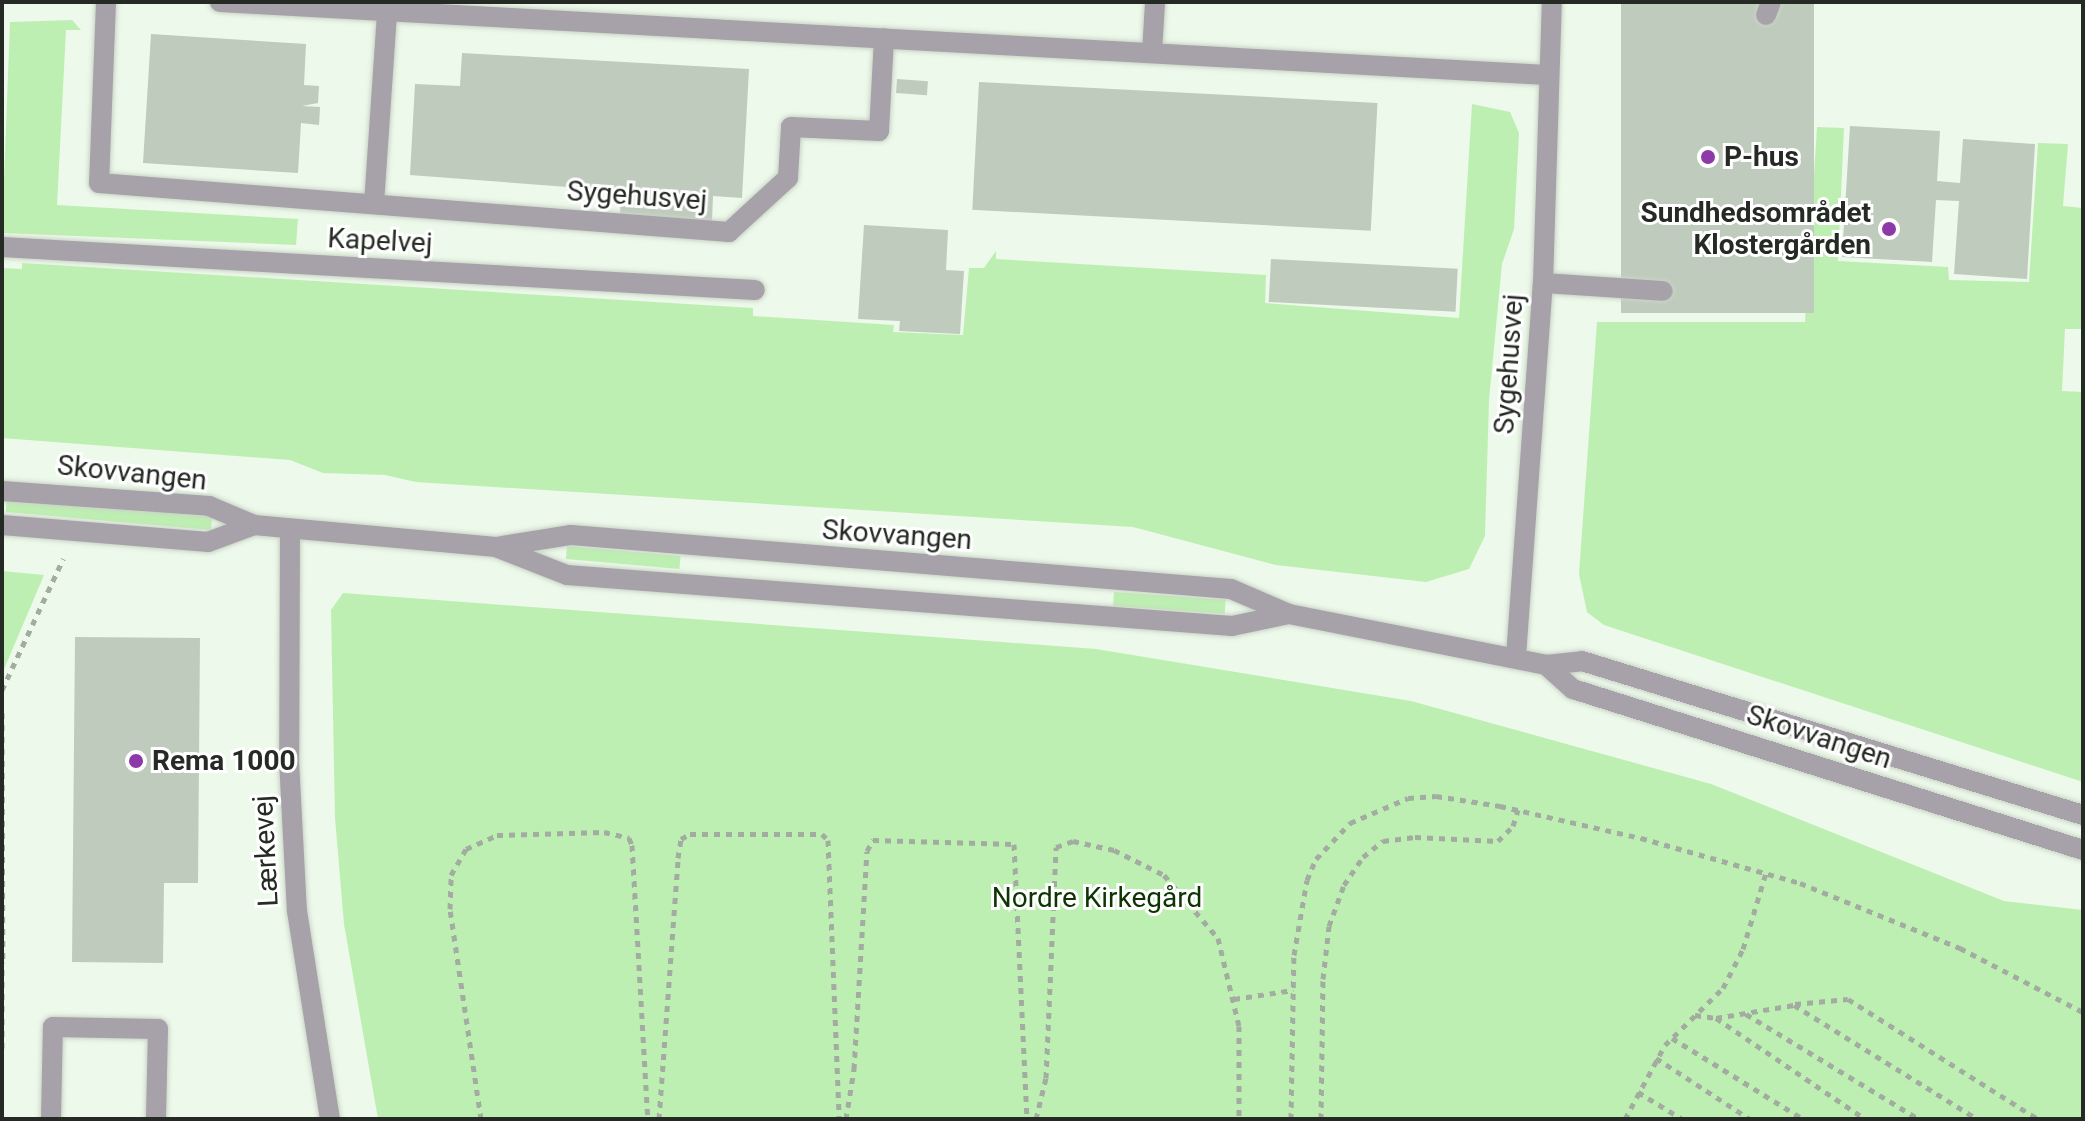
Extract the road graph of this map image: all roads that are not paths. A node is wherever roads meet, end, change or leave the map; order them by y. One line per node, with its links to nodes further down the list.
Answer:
1 (106, 2): 9 (street, Sygehusvej)
2 (220, 2): 5 (street)
3 (1155, 2): 7 (street)
4 (1552, 2): 8 (street, Sygehusvej)
5 (387, 11): 6 (street); 9 (street)
6 (884, 38): 7 (street); 9 (street, Sygehusvej)
7 (1152, 53): 8 (street)
8 (1547, 75): 11 (street, Sygehusvej)
9 (374, 204)
10 (2, 247): 12 (street, Kapelvej)
11 (1543, 283): 13 (street); 20 (street, Sygehusvej)
12 (755, 290)
13 (1663, 291)
14 (2, 491): 16 (street, Skovvangen)
15 (2, 525): 16 (street, Skovvangen)
16 (254, 525): 17 (street, Skovvangen)
17 (290, 529): 18 (street, Skovvangen); 26 (street, Lærkevej)
18 (496, 547): 19 (street, Skovvangen); 19 (street, Skovvangen)
19 (1289, 614): 20 (street, Skovvangen)
20 (1516, 657): 21 (street, Skovvangen)
21 (1546, 665): 22 (street, Skovvangen); 23 (street, Skovvangen)
22 (2083, 815)
23 (2083, 850)
24 (51, 1119): 25 (street)
25 (156, 1119)
26 (330, 1119)

